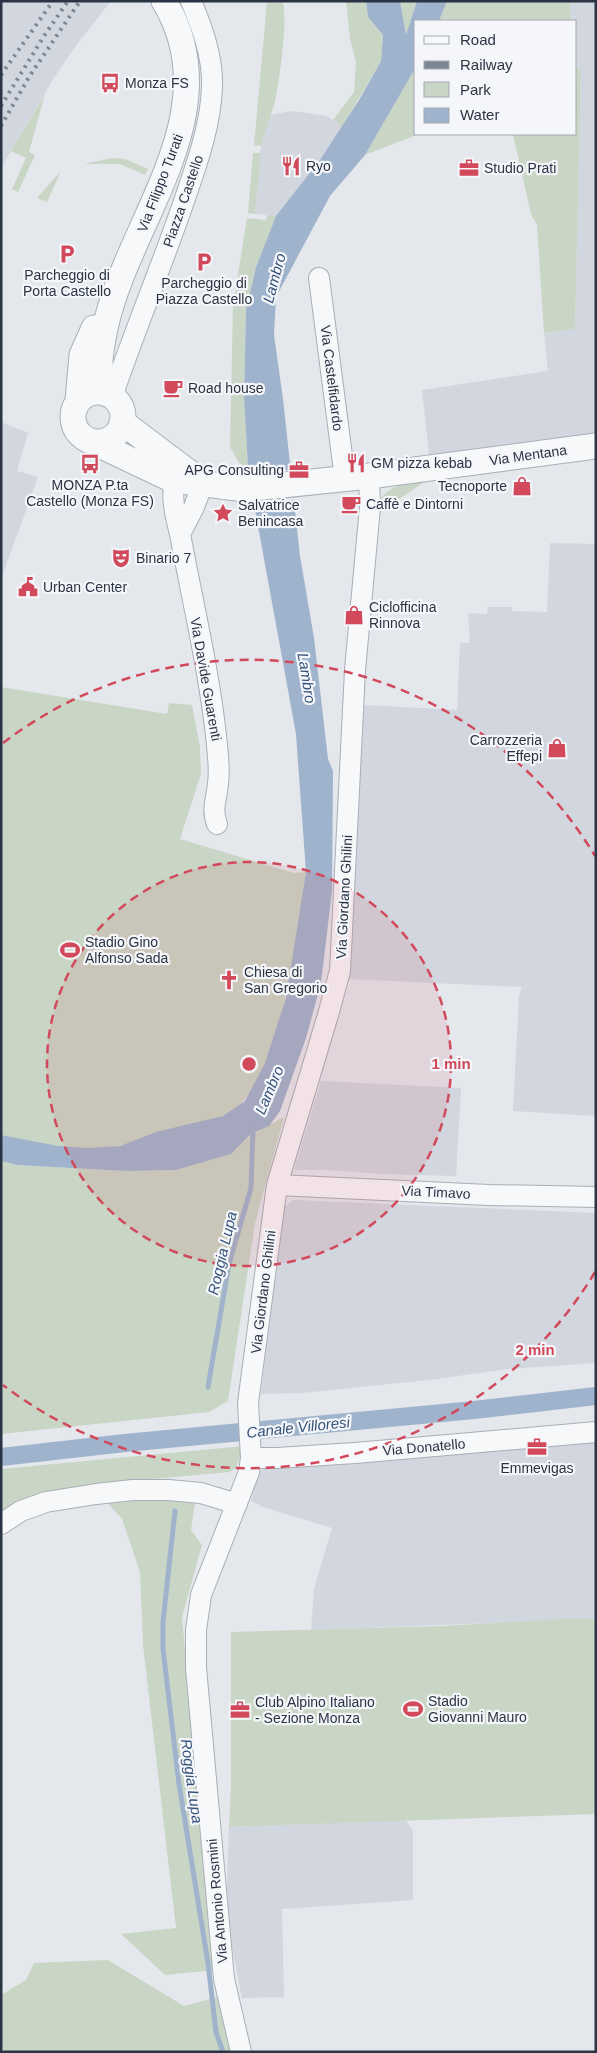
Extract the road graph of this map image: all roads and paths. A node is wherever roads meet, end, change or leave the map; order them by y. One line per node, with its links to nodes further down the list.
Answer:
1 (164, 1): 4 (street, Via Filippo Turati)
2 (191, 1): 5 (street, Piazza Castello)
3 (319, 278): 11 (street, Via Castelfidardo)
4 (111, 304): 5 (street, Via Filippo Turati); 6 (street, Via Filippo Turati)
5 (110, 395): 6 (street); 7 (street)
6 (78, 401): 8 (street)
7 (122, 422): 8 (street); 10 (street)
8 (91, 441): 10 (street)
9 (596, 446): 11 (street, Via Mentana)
10 (177, 472): 12 (street); 13 (street, Via Davide Guarenti)
11 (357, 477): 12 (street, Via Mentana); 15 (street, Via Giordano Ghilini)
12 (203, 483): 13 (street)
13 (180, 534): 14 (street, Via Davide Guarenti)
14 (217, 824)
15 (276, 1185): 16 (street, Via Timavo); 18 (street, Via Giordano Ghilini)
16 (596, 1197)
17 (596, 1432): 18 (street, Via Donatello)
18 (250, 1449): 19 (street, Via Antonio Rosmini)
19 (237, 1504): 20 (street); 21 (street, Via Antonio Rosmini)
20 (1, 1524)
21 (241, 2052)

